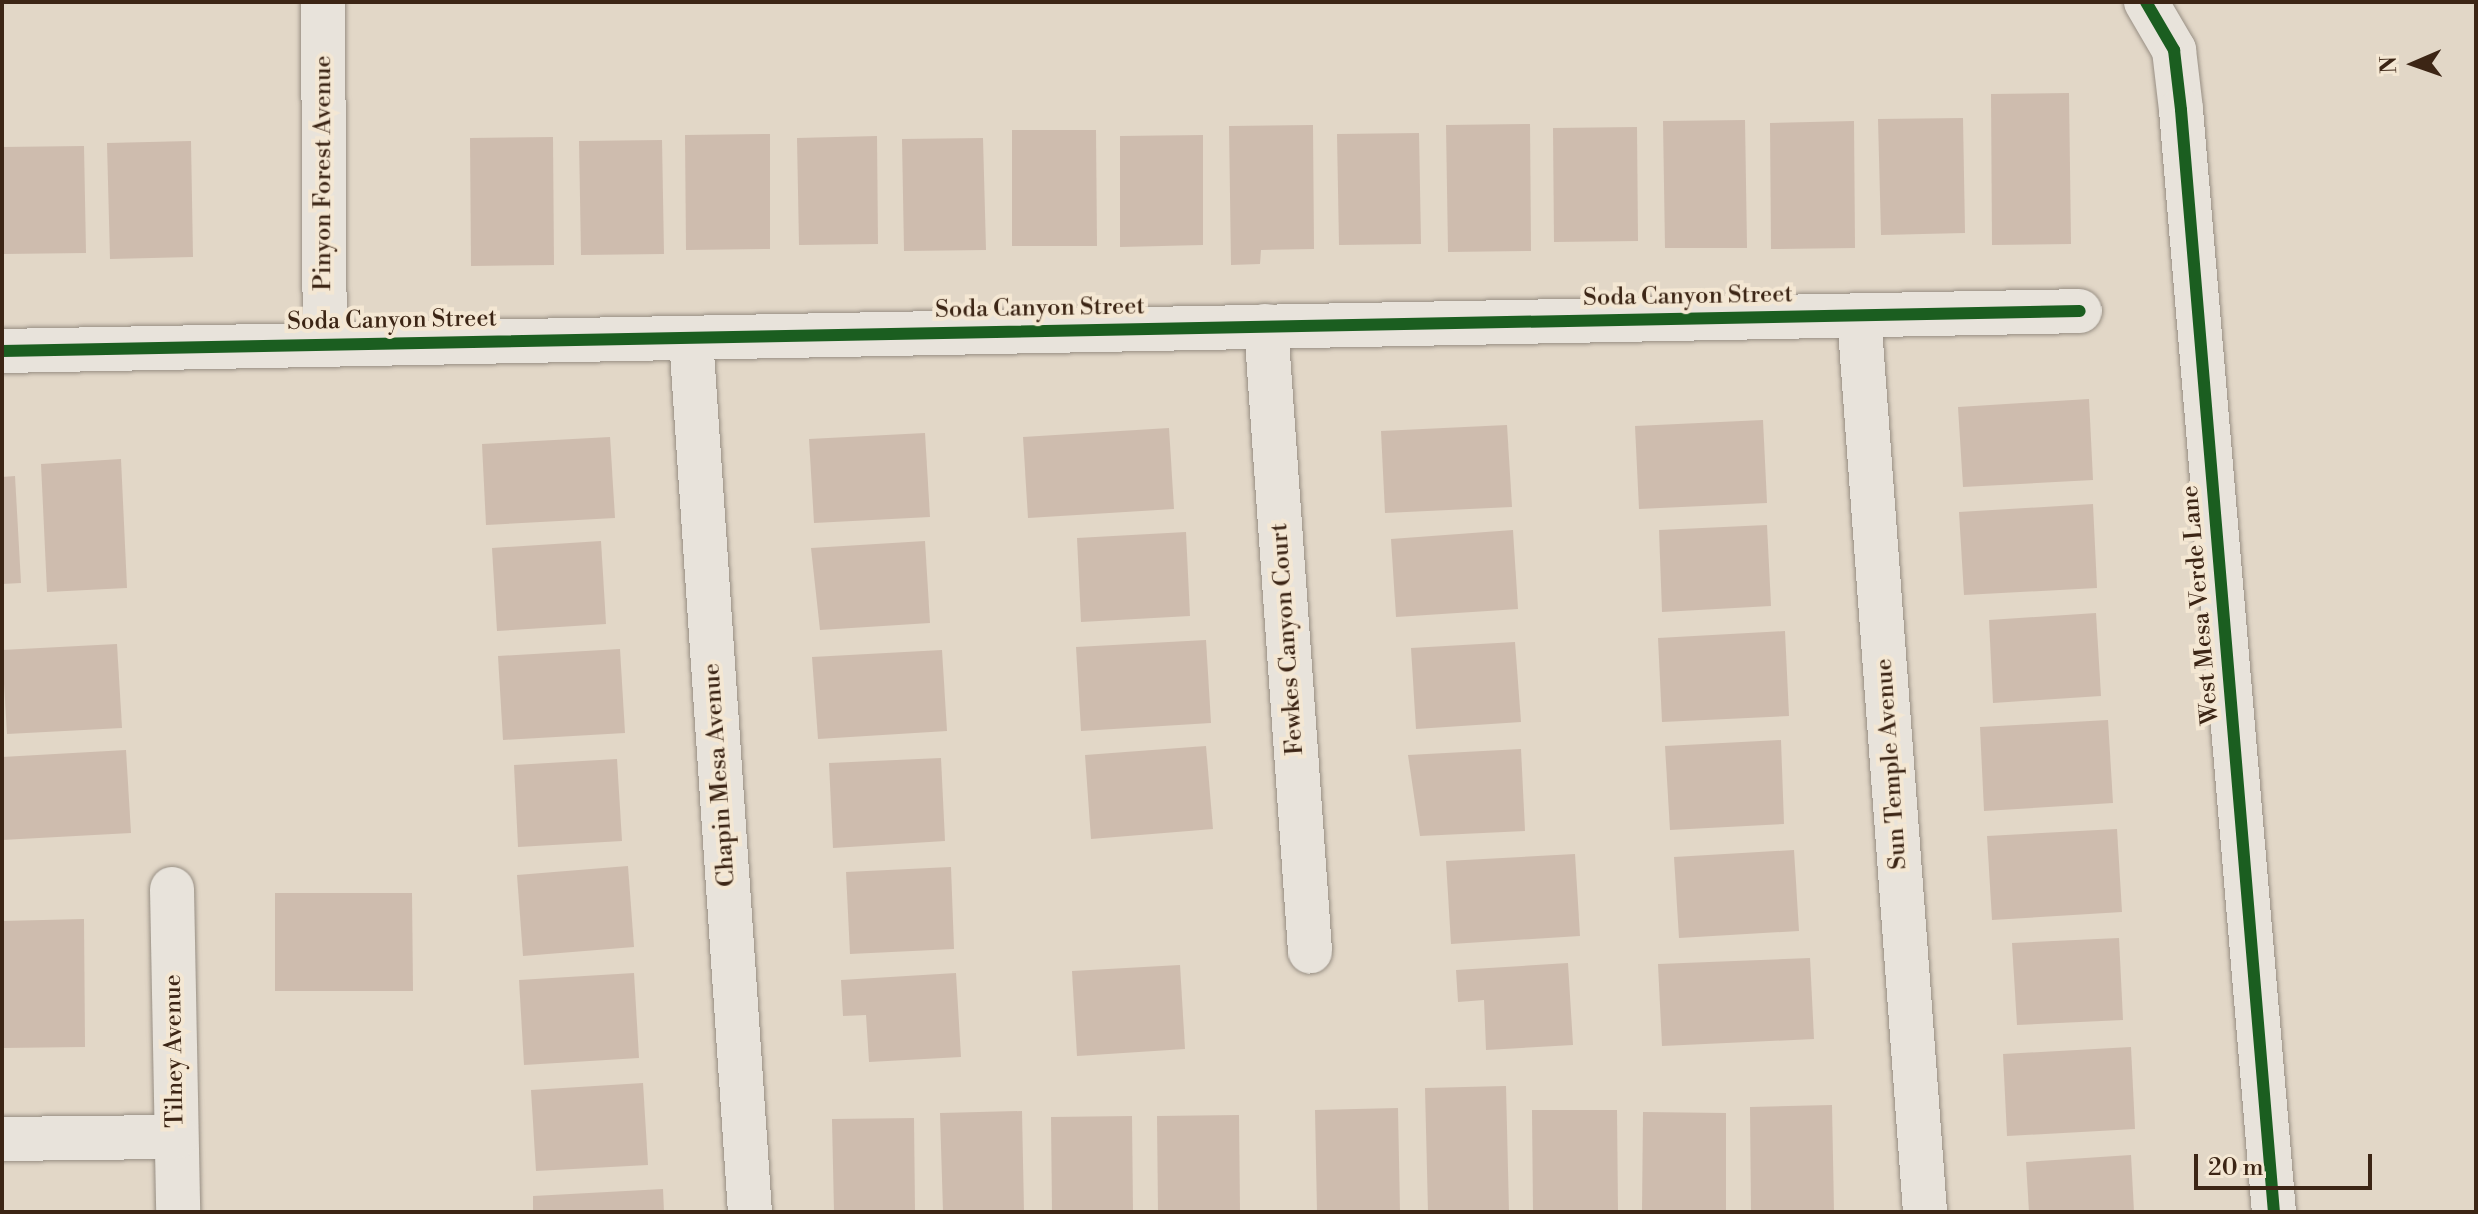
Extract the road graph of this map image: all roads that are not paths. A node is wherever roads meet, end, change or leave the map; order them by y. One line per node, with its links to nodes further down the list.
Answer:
1 (323, 2): 7 (street, Pinyon Forest Avenue)
2 (2146, 2): 16 (street, West Mesa Verde Lane)
3 (2080, 311): 4 (street, Soda Canyon Street)
4 (1859, 315): 5 (street, Soda Canyon Street); 15 (street, Sun Temple Avenue)
5 (1266, 326): 6 (street, Soda Canyon Street); 10 (street, Fewkes Canyon Court)
6 (691, 338): 7 (street, Soda Canyon Street); 14 (street, Chapin Mesa Avenue)
7 (325, 344): 8 (street, Soda Canyon Street)
8 (2, 351)
9 (172, 889): 11 (street, Tilney Avenue)
10 (1310, 951)
11 (176, 1137): 12 (street); 13 (street, Tilney Avenue)
12 (2, 1139)
13 (178, 1212)
14 (750, 1212)
15 (1925, 1212)
16 (2274, 1212)

